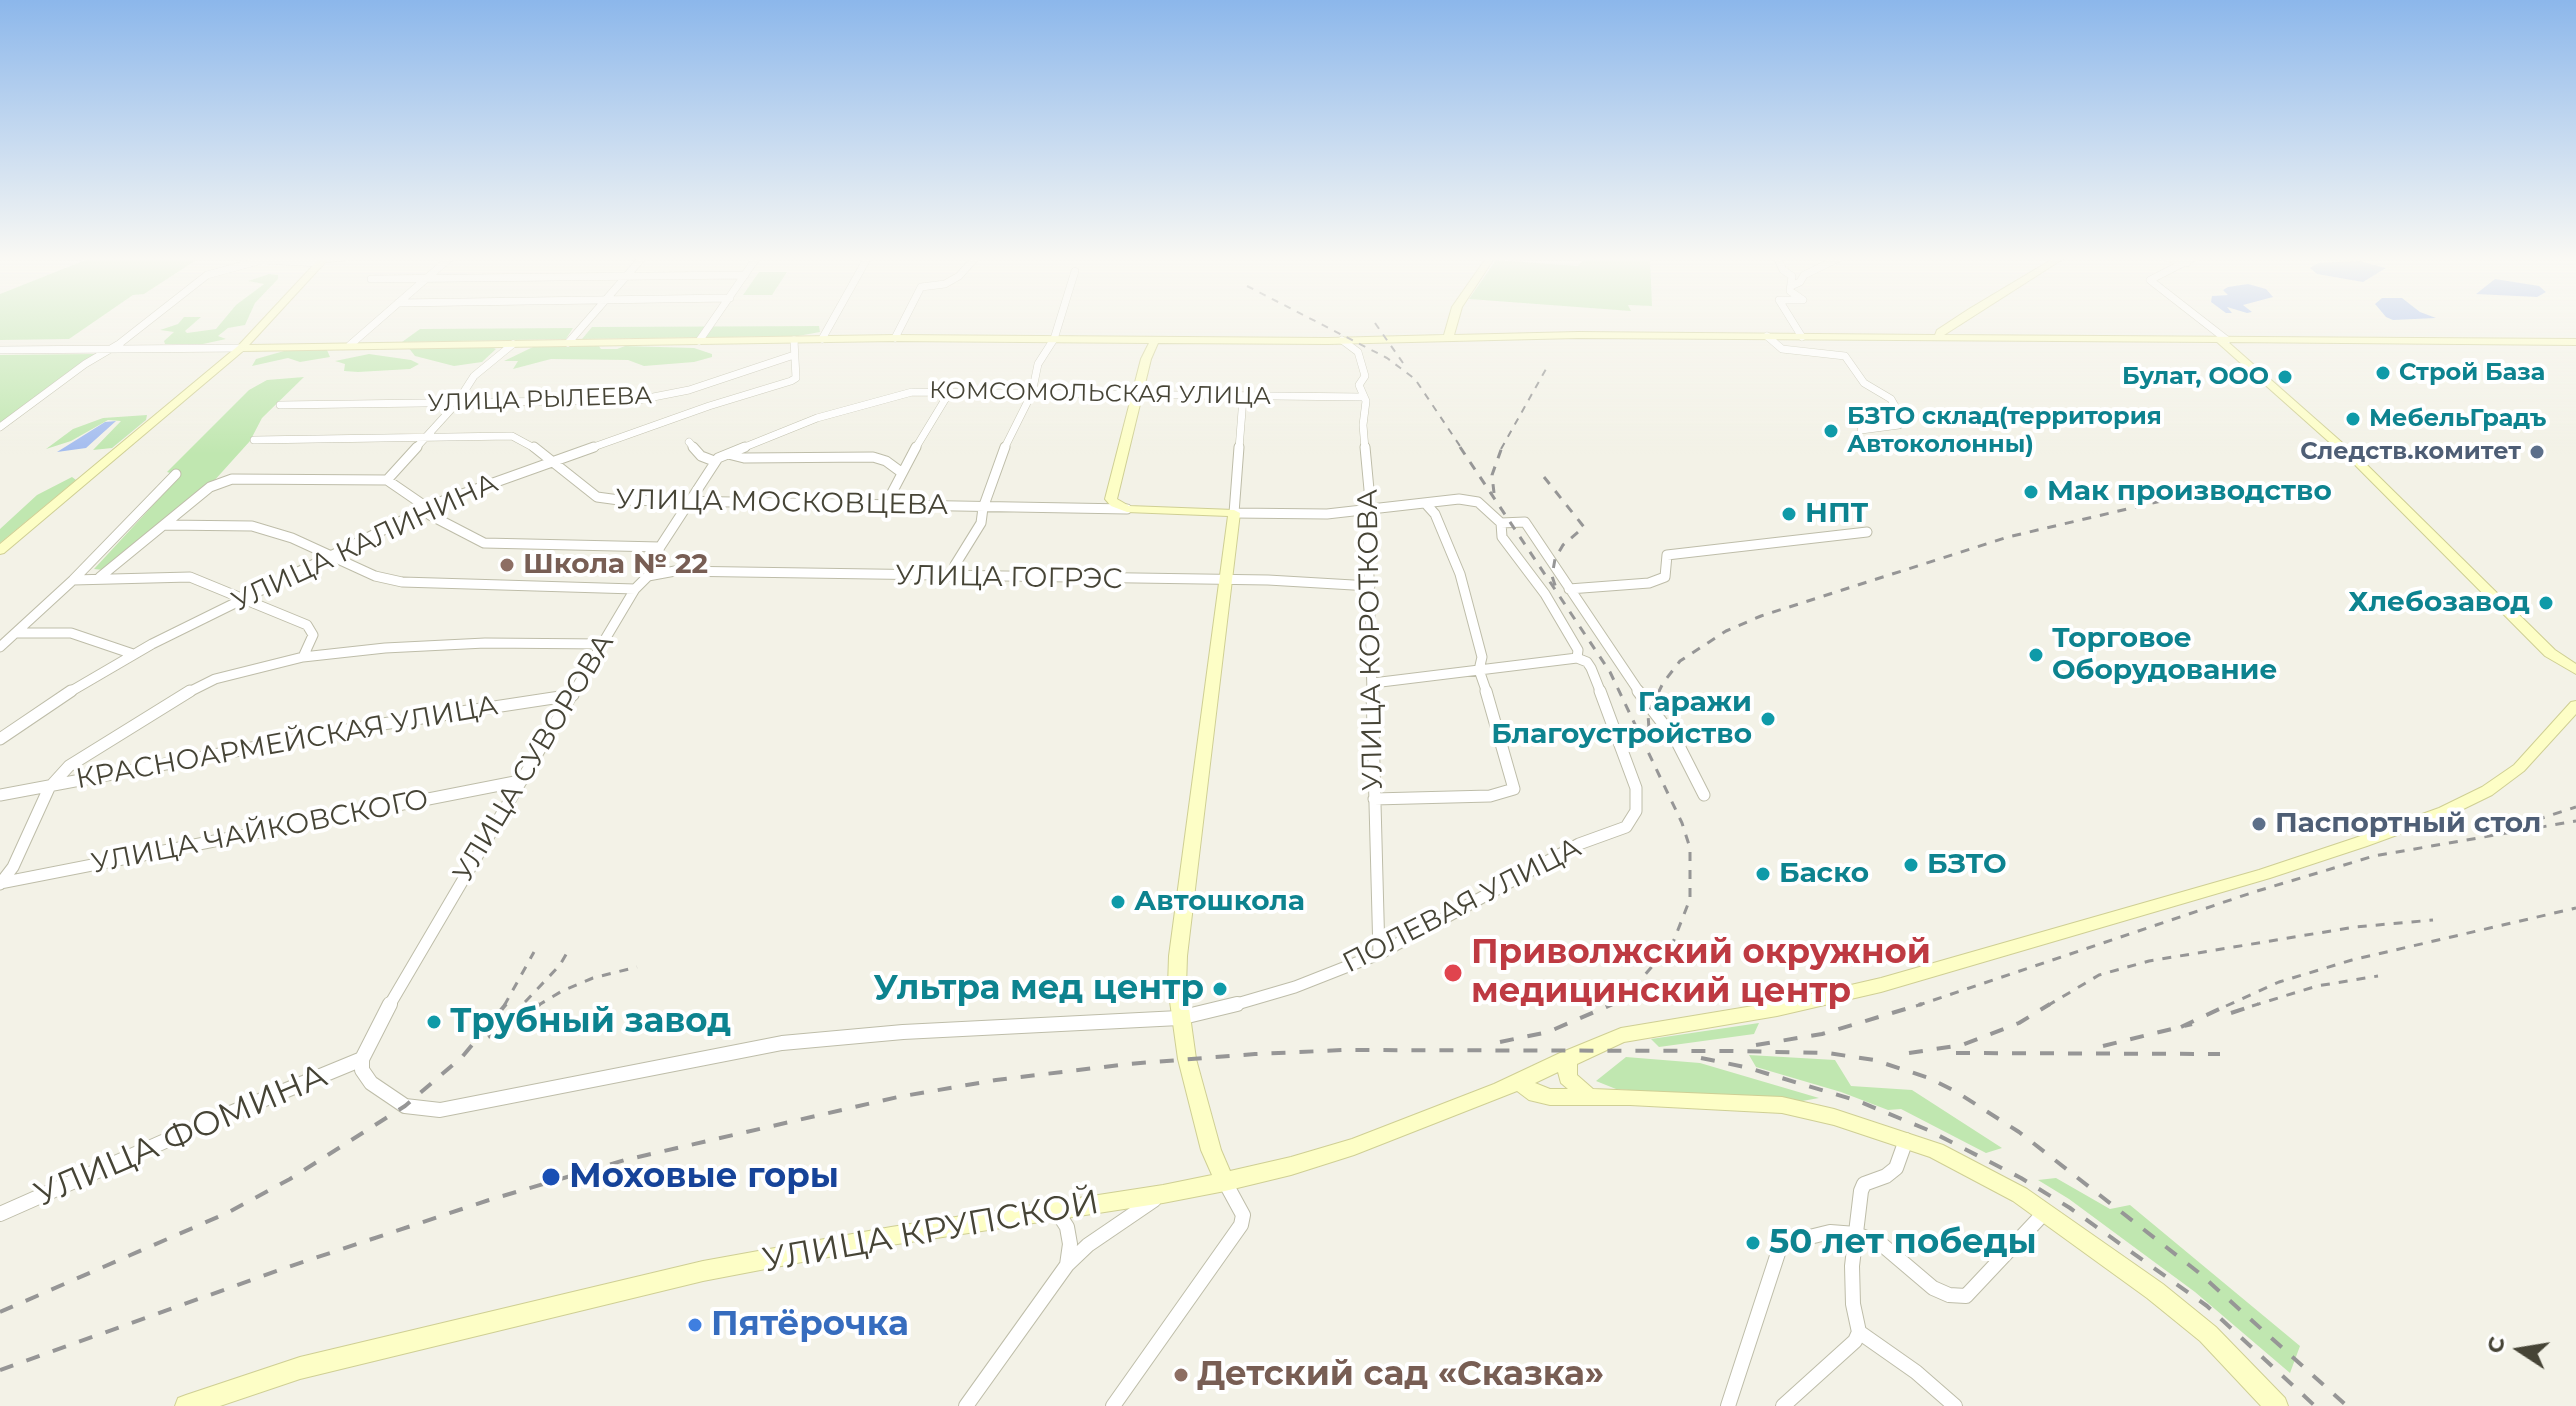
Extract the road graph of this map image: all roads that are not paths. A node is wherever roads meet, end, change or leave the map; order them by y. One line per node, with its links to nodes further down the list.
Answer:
1 (147, 323): 31 (street)
2 (265, 323): 29 (main road)
3 (376, 323): 28 (street)
4 (586, 323): 26 (street)
5 (712, 323): 24 (street)
6 (831, 323): 18 (street)
7 (903, 323): 16 (street)
8 (1059, 323): 19 (street)
9 (1452, 323): 17 (main road)
10 (1793, 323): 14 (street)
11 (1954, 323): 15 (main road)
12 (2203, 323): 23 (street)
13 (1767, 336): 14 (main road); 17 (main road); 41 (street)
14 (1802, 337): 15 (main road)
15 (1939, 337): 23 (main road)
16 (895, 338): 18 (main road); 19 (main road)
17 (1448, 338): 22 (main road)
18 (822, 339): 20 (main road)
19 (1054, 339): 21 (main road); 34 (street)
20 (794, 340): 24 (main road); 32 (street)
21 (1155, 340): 22 (main road); 35 (main road)
22 (1342, 340): 36 (street, УЛИЦА КОРОТКОВА)
23 (2224, 340): 25 (main road); 83 (main road)
24 (699, 341): 26 (main road)
25 (2576, 342)
26 (568, 343): 27 (main road)
27 (513, 344): 28 (main road); 38 (street)
28 (350, 345): 29 (main road)
29 (241, 348): 31 (street); 65 (main road)
30 (0, 350): 31 (street)
31 (110, 350): 40 (street)
32 (794, 355): 38 (street, УЛИЦА РЫЛЕЕВА); 47 (street, УЛИЦА КАЛИНИНА)
33 (949, 393): 34 (street, КОМСОМОЛЬСКАЯ УЛИЦА); 45 (street, КОМСОМОЛЬСКАЯ УЛИЦА); 48 (street)
34 (1032, 393): 35 (street, КОМСОМОЛЬСКАЯ УЛИЦА); 55 (street)
35 (1137, 395): 37 (street, КОМСОМОЛЬСКАЯ УЛИЦА); 51 (main road)
36 (1363, 397): 37 (street, КОМСОМОЛЬСКАЯ УЛИЦА); 59 (street, УЛИЦА КОРОТКОВА)
37 (1243, 398): 60 (street)
38 (456, 404): 39 (street, УЛИЦА РЫЛЕЕВА); 42 (street)
39 (280, 405)
40 (0, 427)
41 (1861, 430)
42 (427, 438): 43 (street, УЛИЦА МОСКОВЦЕВА); 47 (street, УЛИЦА МОСКОВЦЕВА); 50 (street)
43 (254, 440)
44 (689, 442): 46 (street)
45 (727, 454): 46 (street); 48 (street)
46 (714, 461): 52 (street, УЛИЦА СУВОРОВА)
47 (551, 462): 52 (street, УЛИЦА МОСКОВЦЕВА); 56 (street, УЛИЦА КАЛИНИНА)
48 (901, 472): 54 (street)
49 (176, 474): 70 (street)
50 (387, 480): 56 (street); 62 (street)
51 (1111, 499): 57 (street, УЛИЦА МОСКОВЦЕВА); 58 (main road)
52 (689, 502): 54 (street, УЛИЦА МОСКОВЦЕВА); 64 (street, УЛИЦА СУВОРОВА)
53 (1426, 504): 59 (street, УЛИЦА МОСКОВЦЕВА); 61 (street, УЛИЦА МОСКОВЦЕВА); 82 (street)
54 (885, 506): 55 (street, УЛИЦА МОСКОВЦЕВА)
55 (983, 508): 57 (street, УЛИЦА МОСКОВЦЕВА); 69 (street)
56 (426, 509): 64 (street); 66 (street, УЛИЦА КАЛИНИНА)
57 (1090, 509): 58 (street, УЛИЦА МОСКОВЦЕВА)
58 (1127, 509): 60 (main road, УЛИЦА МОСКОВЦЕВА)
59 (1371, 511): 60 (street, УЛИЦА МОСКОВЦЕВА); 72 (street, УЛИЦА КОРОТКОВА)
60 (1234, 513): 71 (main road)
61 (1501, 523): 74 (street); 81 (street)
62 (165, 525): 66 (street); 68 (street)
63 (1867, 532): 74 (street)
64 (660, 547): 67 (street, УЛИЦА СУВОРОВА)
65 (0, 550)
66 (329, 557): 73 (street); 75 (street, УЛИЦА КАЛИНИНА)
67 (648, 576): 69 (street, УЛИЦА ГОГРЭС); 73 (street, УЛИЦА СУВОРОВА)
68 (100, 577): 70 (street); 75 (street)
69 (952, 577): 71 (street, УЛИЦА ГОГРЭС)
70 (73, 580): 76 (street)
71 (1223, 581): 72 (street, УЛИЦА ГОГРЭС); 95 (main road)
72 (1370, 586): 84 (street, УЛИЦА КОРОТКОВА)
73 (635, 589): 77 (street, УЛИЦА СУВОРОВА)
74 (1569, 589): 91 (street)
75 (242, 600): 79 (street, УЛИЦА КАЛИНИНА); 80 (street)
76 (16, 633): 78 (street); 79 (street)
77 (604, 644): 80 (street); 85 (street, УЛИЦА СУВОРОВА)
78 (0, 647)
79 (133, 654): 87 (street, УЛИЦА КАЛИНИНА)
80 (303, 657): 89 (street)
81 (1577, 658): 82 (street); 94 (street, ПОЛЕВАЯ УЛИЦА)
82 (1479, 670): 84 (street); 92 (street)
83 (2576, 670)
84 (1373, 683): 92 (street, УЛИЦА КОРОТКОВА)
85 (573, 695): 88 (street, УЛИЦА СУВОРОВА); 89 (street, КРАСНОАРМЕЙСКАЯ УЛИЦА)
86 (2576, 705): 96 (main road, УЛИЦА КРУПСКОЙ)
87 (0, 739)
88 (520, 781): 93 (street, УЛИЦА ЧАЙКОВСКОГО); 97 (street, УЛИЦА СУВОРОВА)
89 (49, 788): 90 (street, КРАСНОАРМЕЙСКАЯ УЛИЦА); 93 (street)
90 (0, 795)
91 (1704, 795)
92 (1374, 799): 94 (street, УЛИЦА КОРОТКОВА)
93 (0, 883)
94 (1379, 954): 95 (street, ПОЛЕВАЯ УЛИЦА)
95 (1179, 1018): 97 (street, ПОЛЕВАЯ УЛИЦА); 101 (main road)
96 (1567, 1058): 98 (main road, УЛИЦА КРУПСКОЙ); 99 (main road)
97 (362, 1059): 105 (street, УЛИЦА ФОМИНА)
98 (1518, 1082): 99 (main road); 101 (main road, УЛИЦА КРУПСКОЙ)
99 (1588, 1097): 100 (main road)
100 (1906, 1140): 104 (main road); 106 (street)
101 (1225, 1182): 102 (main road, УЛИЦА КРУПСКОЙ); 111 (street)
102 (1163, 1194): 103 (main road, УЛИЦА КРУПСКОЙ); 107 (street)
103 (1056, 1210): 107 (street); 109 (main road, УЛИЦА КРУПСКОЙ)
104 (2045, 1212): 106 (street); 115 (main road)
105 (0, 1214)
106 (1856, 1234): 108 (street); 112 (street)
107 (1067, 1265): 110 (street)
108 (1859, 1332): 113 (street); 114 (street)
109 (186, 1406)
110 (966, 1406)
111 (1113, 1406)
112 (1728, 1406)
113 (1783, 1406)
114 (1955, 1406)
115 (2277, 1406)

